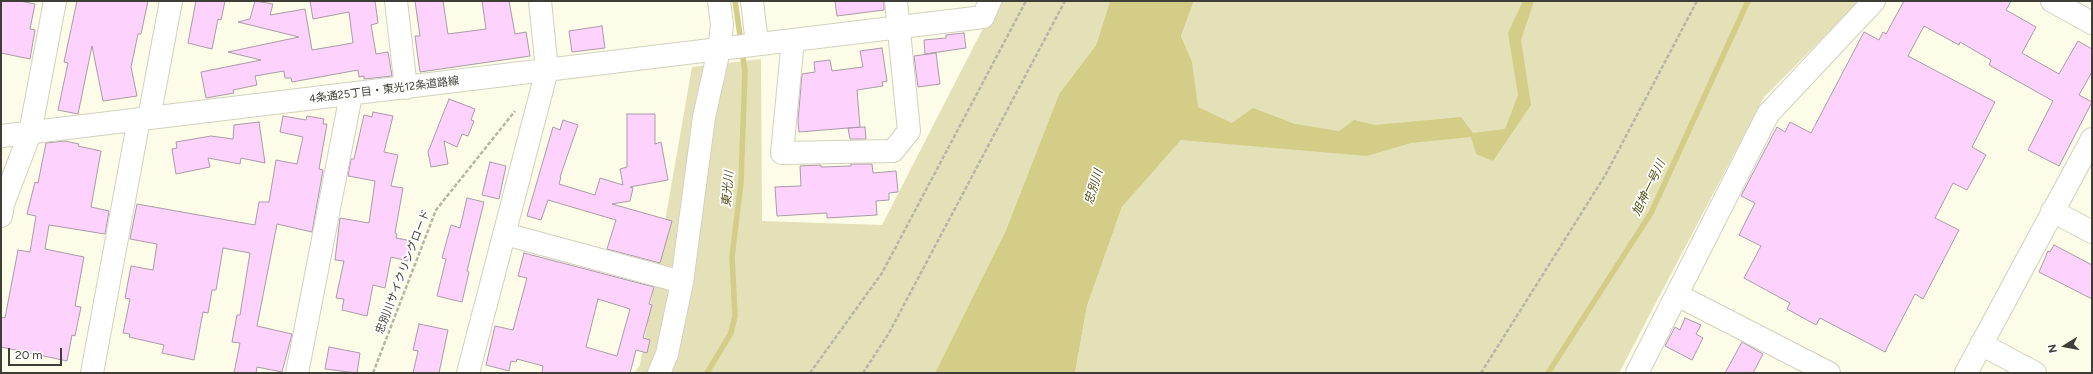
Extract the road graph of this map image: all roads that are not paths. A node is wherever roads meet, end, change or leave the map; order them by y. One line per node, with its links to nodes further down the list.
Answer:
1 (56, 1): 19 (street)
2 (171, 1): 18 (street)
3 (396, 1): 16 (street)
4 (540, 1): 15 (street)
5 (719, 1): 14 (street)
6 (752, 1): 14 (street)
7 (896, 1): 12 (street)
8 (990, 1): 12 (street, 4条通25丁目・東光12条道路線)
9 (1874, 1): 27 (street)
10 (2052, 1): 11 (street)
11 (2092, 23)
12 (899, 27): 13 (street, 4条通25丁目・東光12条道路線); 13 (street)
13 (793, 40): 14 (street, 4条通25丁目・東光12条道路線)
14 (739, 46): 15 (street, 4条通25丁目・東光12条道路線); 26 (street)
15 (547, 70): 16 (street, 4条通25丁目・東光12条道路線); 25 (street)
16 (406, 88): 17 (street, 4条通25丁目・東光12条道路線)
17 (351, 95): 18 (street, 4条通25丁目・東光12条道路線); 31 (street)
18 (144, 119): 19 (street, 4条通25丁目・東光12条道路線); 30 (street)
19 (30, 133): 20 (street, 4条通25丁目・東光12条道路線); 23 (street)
20 (1, 136)
21 (2092, 139): 22 (street)
22 (2052, 211): 24 (street); 28 (street)
23 (1, 216)
24 (2092, 232)
25 (505, 234): 26 (street); 29 (street)
26 (682, 282): 32 (street)
27 (1677, 295): 33 (street); 34 (street)
28 (1981, 344): 35 (street); 36 (street)
29 (471, 372)
30 (92, 373)
31 (297, 373)
32 (659, 373)
33 (1637, 373)
34 (1829, 373)
35 (1966, 373)
36 (2035, 373)

